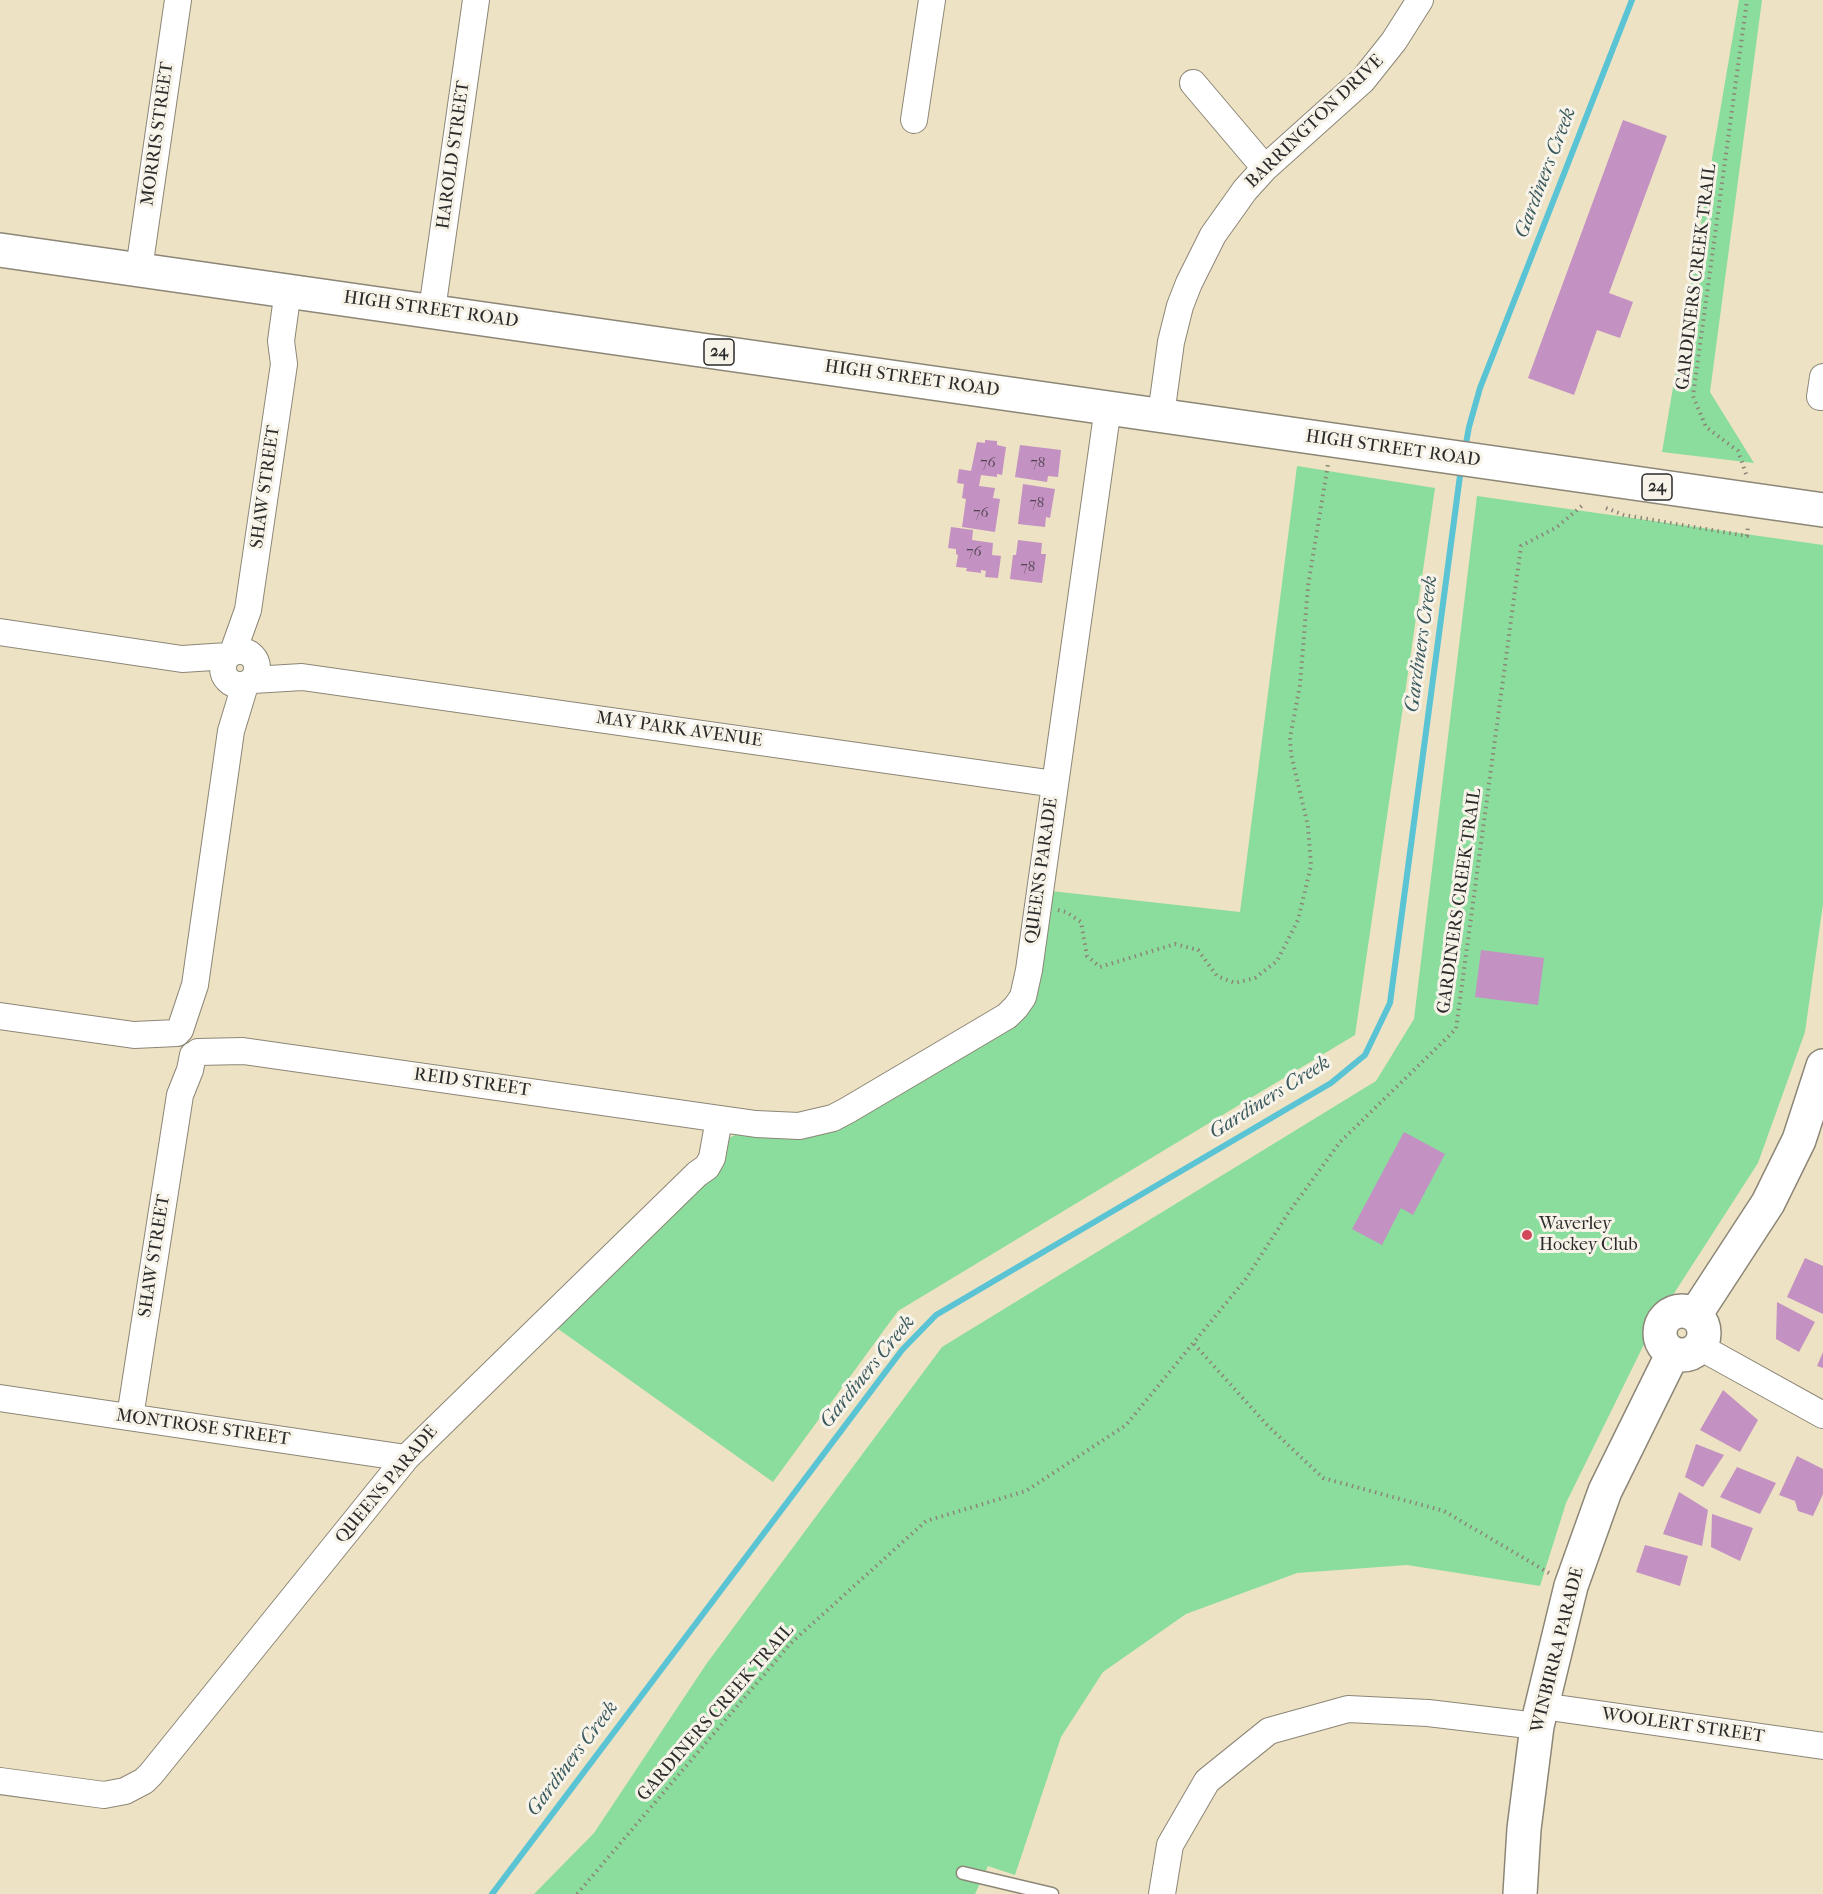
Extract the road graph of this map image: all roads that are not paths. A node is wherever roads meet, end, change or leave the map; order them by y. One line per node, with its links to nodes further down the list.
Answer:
1 (178, 0): 9 (street, MORRIS STREET)
2 (476, 0): 11 (street, HAROLD STREET)
3 (932, 0): 6 (street)
4 (1420, 0): 7 (street, BARRINGTON DRIVE)
5 (1194, 83): 7 (street)
6 (915, 120)
7 (1265, 168): 13 (street, BARRINGTON DRIVE)
8 (0, 250): 9 (main road, HIGH STREET ROAD / 24)
9 (139, 268): 10 (main road, HIGH STREET ROAD / 24)
10 (294, 291): 11 (main road, HIGH STREET ROAD / 24); 16 (street, SHAW STREET)
11 (432, 310): 12 (main road, HIGH STREET ROAD / 24)
12 (1108, 407): 13 (main road, HIGH STREET ROAD / 24); 17 (street, QUEENS PARADE)
13 (1161, 415): 14 (main road, HIGH STREET ROAD / 24)
14 (1823, 510)
15 (0, 632): 16 (street, MAY PARK AVENUE)
16 (240, 668): 17 (street, MAY PARK AVENUE); 19 (street, SHAW STREET)
17 (1054, 784): 21 (street, QUEENS PARADE)
18 (0, 1016): 19 (street, REID STREET)
19 (187, 1043): 21 (street, REID STREET); 25 (street, SHAW STREET)
20 (1823, 1066): 22 (main road)
21 (711, 1118): 26 (street, QUEENS PARADE)
22 (1686, 1350): 24 (street); 27 (main road, WINBIRRA PARADE)
23 (0, 1398): 25 (street, MONTROSE STREET)
24 (1823, 1415)
25 (130, 1417): 26 (street, MONTROSE STREET)
26 (406, 1458): 29 (street, QUEENS PARADE)
27 (1540, 1716): 28 (street, WOOLERT STREET); 32 (street, WOOLERT STREET); 33 (main road, WINBIRRA PARADE)
28 (1823, 1746)
29 (0, 1781)
30 (963, 1873): 31 (lane)
31 (1052, 1894)
32 (1162, 1894)
33 (1520, 1894)

